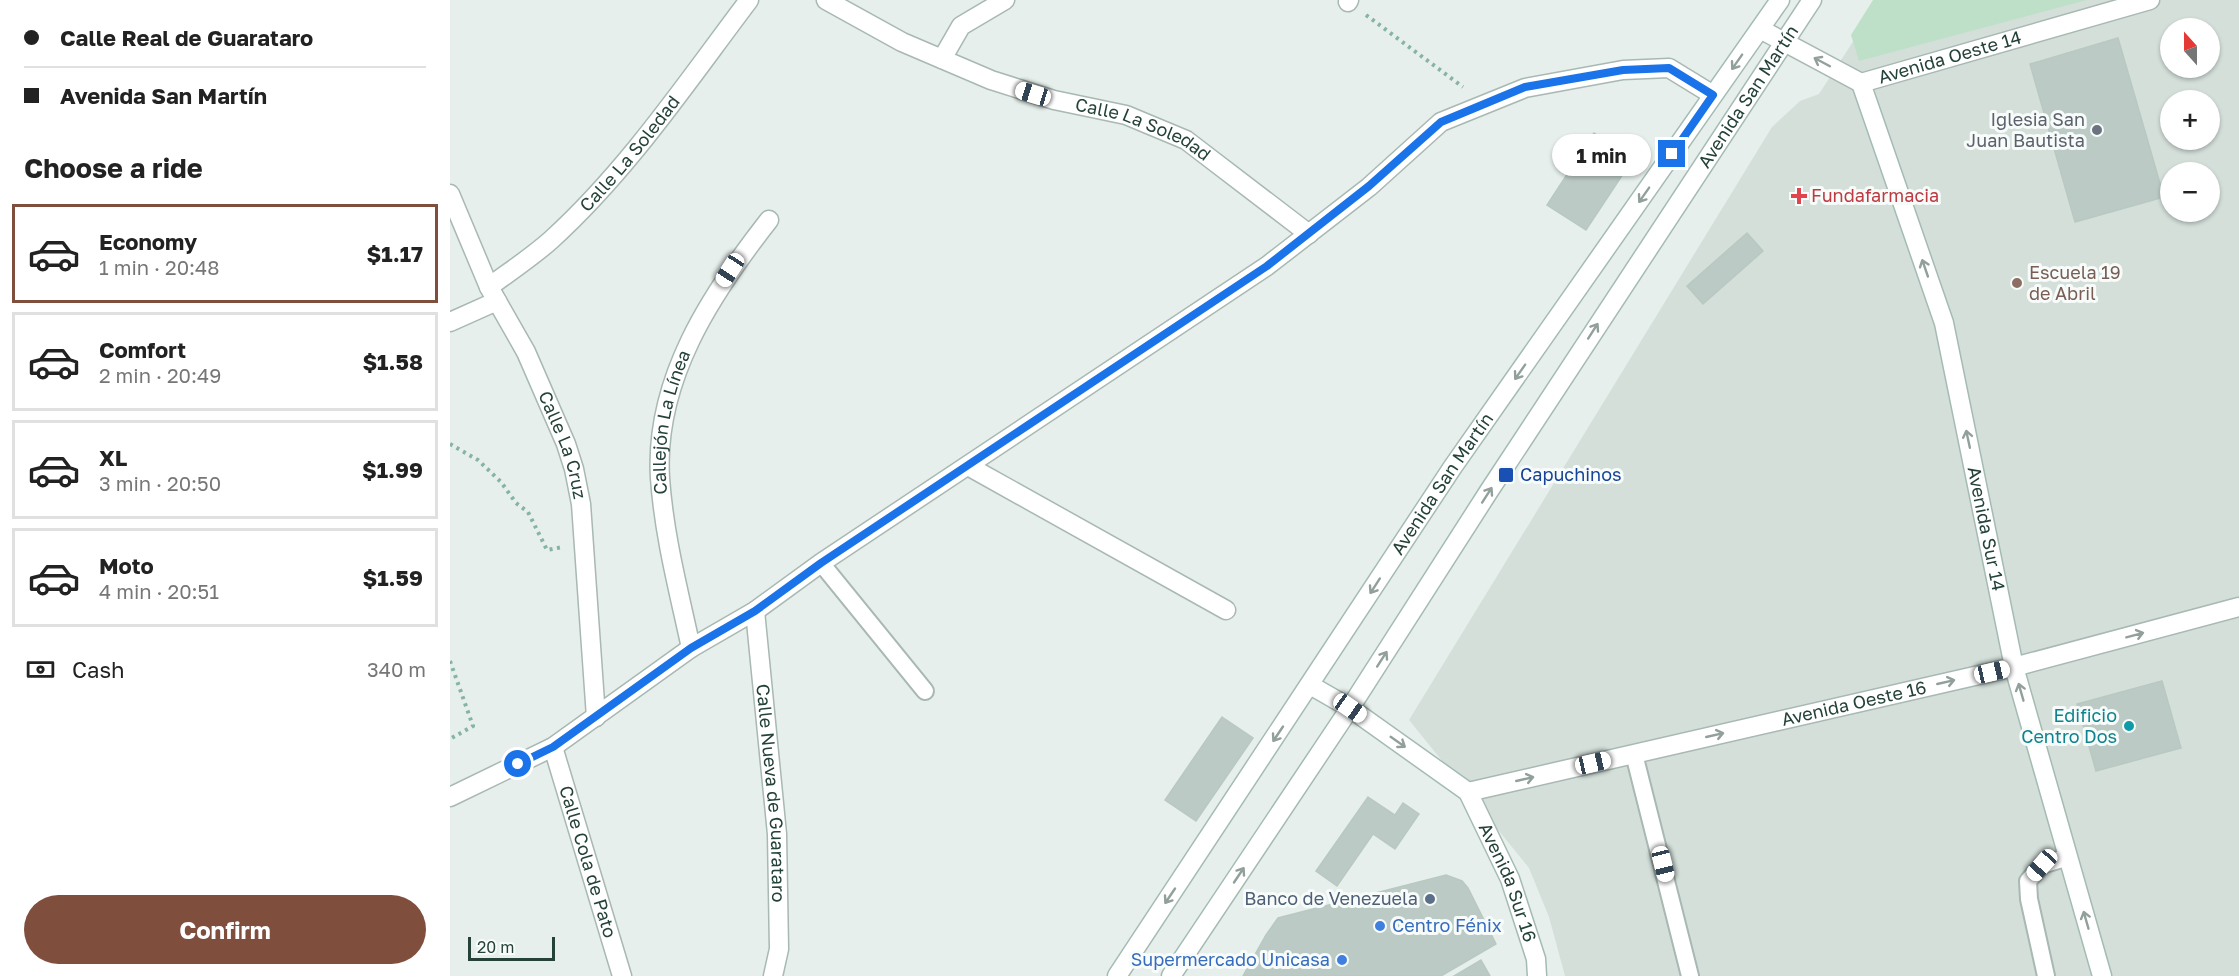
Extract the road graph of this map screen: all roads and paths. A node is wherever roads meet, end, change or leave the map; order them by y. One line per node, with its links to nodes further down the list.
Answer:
1 (749, 0): 17 (street, Calle La Soledad)
2 (826, 0): 10 (street, Calle La Soledad)
3 (1005, 0): 10 (street)
4 (1780, 0): 8 (street, Avenida San Martín)
5 (1812, 0): 9 (street, Avenida San Martín)
6 (2150, 0): 11 (street, Avenida Oeste 14)
7 (1349, 1): 13 (path)
8 (1760, 29): 9 (street, Avenida Oeste 14); 12 (street, Avenida San Martín, one-way to 12)
9 (1782, 41): 11 (street, Avenida Oeste 14, one-way to 9); 31 (street, Avenida San Martín, one-way to 9)
10 (942, 59): 16 (street, Calle La Soledad)
11 (1861, 83): 28 (street, Avenida Sur 14, one-way to 11)
12 (1713, 95): 13 (street); 29 (street, Avenida San Martín, one-way to 29)
13 (1483, 102): 16 (street)
14 (450, 194): 17 (street, Calle La Cruz)
15 (769, 220): 26 (street, Callejón La Línea)
16 (1309, 234): 20 (street)
17 (493, 294): 18 (street, Calle La Soledad); 21 (street, Calle La Cruz)
18 (450, 322)
19 (450, 444): 21 (path)
20 (968, 466): 22 (street); 24 (street)
21 (584, 542): 32 (street, Calle La Cruz)
22 (821, 563): 25 (street); 30 (lane)
23 (2239, 607): 28 (street, Avenida Oeste 16, one-way to 23)
24 (1226, 610)
25 (755, 611): 26 (street); 40 (street, Calle Nueva de Guarataro)
26 (691, 648): 32 (street)
27 (450, 661): 33 (path)
28 (2014, 667): 35 (street, Avenida Oeste 16, one-way to 28); 38 (street, Avenida Sur 14, one-way to 28)
29 (1310, 685): 31 (street); 41 (street, Avenida San Martín, one-way to 41)
30 (925, 691)
31 (1350, 708): 36 (street, one-way to 36); 42 (street, Avenida San Martín, one-way to 31)
32 (596, 717): 34 (street)
33 (450, 739)
34 (553, 747): 37 (street); 39 (street, Calle Cola de Pato)
35 (1634, 754): 36 (street, Avenida Oeste 16, one-way to 35); 44 (lane)
36 (1468, 792): 43 (street, Avenida Sur 16)
37 (450, 797)
38 (2068, 857): 45 (lane); 46 (street, Avenida Sur 14, one-way to 38)
39 (622, 976)
40 (773, 976)
41 (1117, 976)
42 (1171, 976)
43 (1537, 976)
44 (1690, 976)
45 (2046, 976)
46 (2102, 976)

